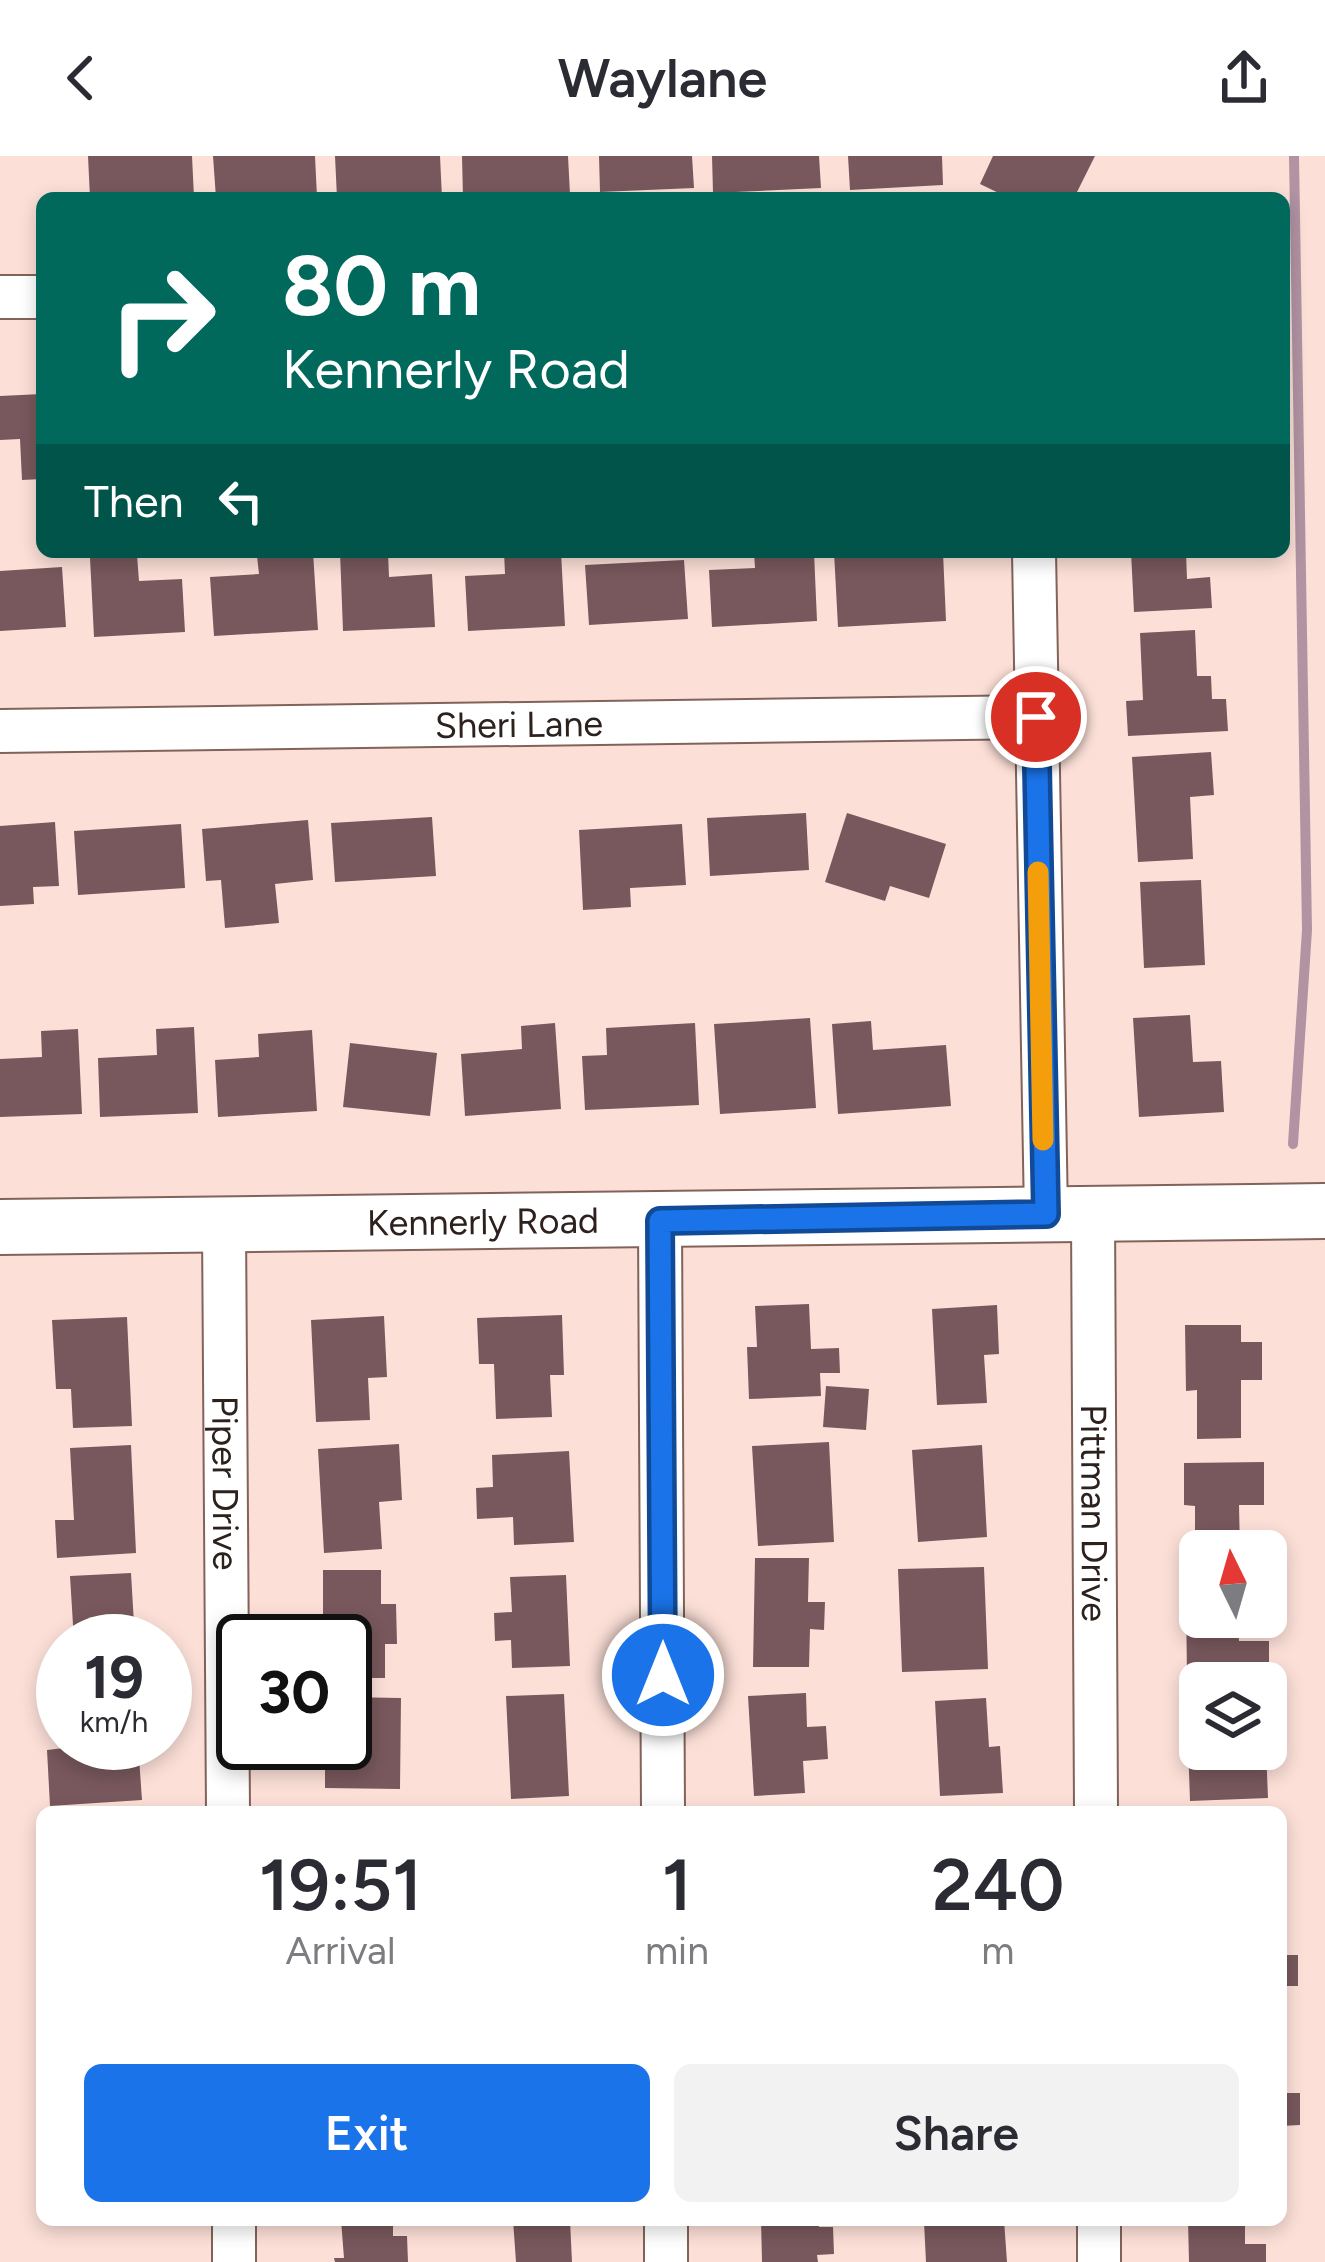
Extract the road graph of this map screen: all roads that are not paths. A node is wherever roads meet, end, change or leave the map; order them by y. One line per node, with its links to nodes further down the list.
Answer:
1 (0, 297): 2 (street)
2 (36, 297)
3 (1034, 558): 4 (street, Pittman Drive)
4 (1036, 717): 5 (street, Sheri Lane); 7 (street, Pittman Drive)
5 (0, 731)
6 (1325, 1211): 7 (street, Kennerly Road)
7 (1069, 1214): 8 (street, Kennerly Road); 13 (street, Pittman Drive)
8 (660, 1221): 9 (street, Kennerly Road); 12 (street)
9 (224, 1226): 10 (street, Kennerly Road); 11 (street, Piper Drive)
10 (0, 1227)
11 (228, 1806)
12 (664, 1806)
13 (1096, 1806)
14 (234, 2226): 17 (street)
15 (666, 2226): 18 (street)
16 (1099, 2226): 19 (street)
17 (235, 2262)
18 (666, 2262)
19 (1099, 2262)

